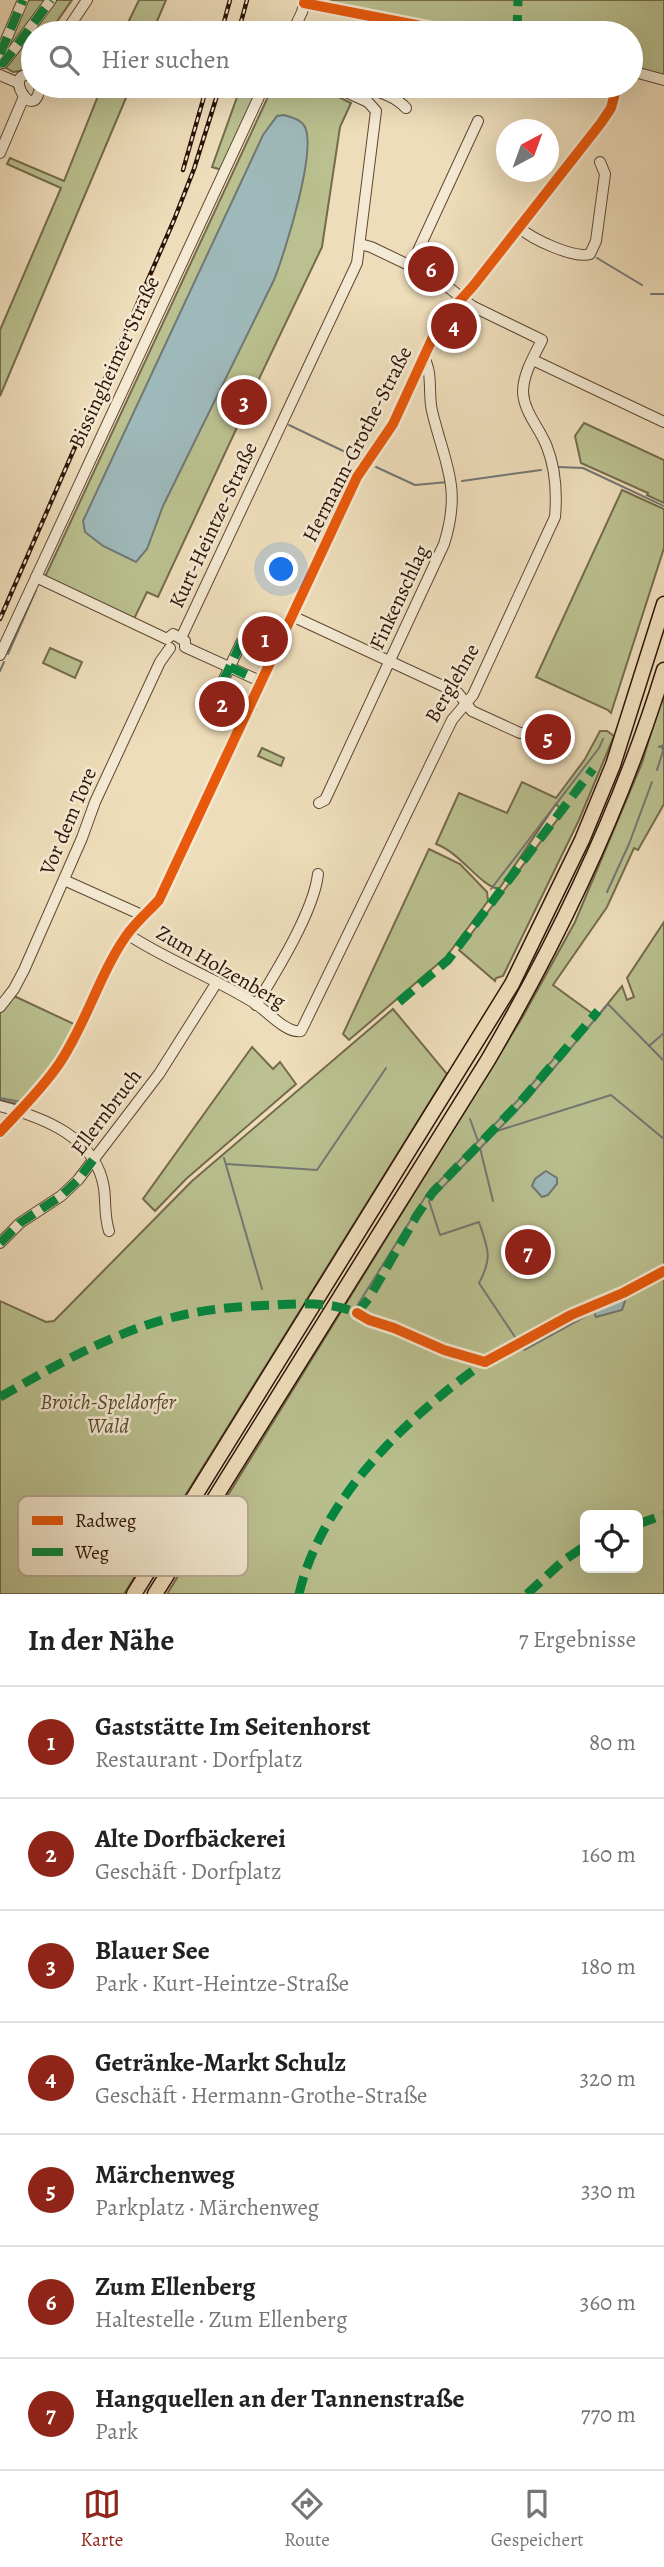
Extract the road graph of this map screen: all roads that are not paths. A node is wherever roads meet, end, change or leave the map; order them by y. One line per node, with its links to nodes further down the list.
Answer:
1 (23, 0): 10 (street)
2 (51, 0): 5 (street)
3 (87, 0): 6 (street)
4 (304, 2): 7 (street); 8 (street)
5 (35, 21)
6 (73, 21)
7 (297, 21)
8 (398, 21)
9 (21, 40): 11 (street)
10 (0, 54)
11 (0, 62)
12 (643, 74): 15 (street)
13 (0, 75): 16 (street)
14 (21, 77): 16 (street)
15 (664, 80)
16 (16, 82): 17 (street)
17 (21, 97)
18 (30, 98): 23 (street)
19 (258, 98): 37 (street, Bissingheimer Straße)
20 (360, 98): 29 (street, Kurt-Heintze-Straße)
21 (393, 98): 24 (street)
22 (614, 98): 28 (street, Hermann-Grothe-Straße)
23 (23, 99): 26 (street)
24 (406, 108)
25 (478, 121): 30 (street)
26 (0, 153)
27 (600, 162): 28 (street)
28 (520, 228): 31 (street, Hermann-Grothe-Straße)
29 (360, 244): 30 (street); 41 (street, Kurt-Heintze-Straße)
30 (411, 265): 31 (street)
31 (462, 298): 32 (street, Hermann-Grothe-Straße); 33 (street, Berglehne)
32 (424, 358): 34 (street, Hermann-Grothe-Straße); 35 (street, Finkenschlag)
33 (533, 360): 36 (street); 48 (street, Berglehne)
34 (410, 386): 35 (street); 39 (street, Hermann-Grothe-Straße)
35 (430, 394): 44 (street, Finkenschlag)
36 (664, 422)
37 (36, 577): 40 (street); 42 (street, Bissingheimer Straße)
38 (664, 604): 66 (highway)
39 (292, 616): 43 (street, Hermann-Grothe-Straße); 44 (street)
40 (169, 643): 41 (street); 53 (street, Vor dem Tore)
41 (183, 643): 45 (street)
42 (0, 655)
43 (272, 658): 45 (street); 47 (street, Hermann-Grothe-Straße)
44 (391, 661): 48 (street); 51 (street, Finkenschlag)
45 (230, 667): 47 (street); 49 (street)
46 (664, 670): 67 (highway)
47 (262, 682): 49 (street, Hermann-Grothe-Straße)
48 (466, 703): 50 (street); 59 (street, Berglehne)
49 (251, 707): 54 (street, Hermann-Grothe-Straße)
50 (536, 733)
51 (319, 803)
52 (318, 874): 57 (street)
53 (64, 880): 54 (street, Zum Holzenberg); 58 (street, Vor dem Tore)
54 (144, 916): 55 (street, Hermann-Grothe-Straße)
55 (127, 934): 56 (street, Zum Holzenberg); 61 (street, Hermann-Grothe-Straße)
56 (218, 982): 57 (street, Zum Holzenberg); 63 (street, Ellernbruch)
57 (256, 1005): 59 (street, Zum Holzenberg)
58 (0, 1007)
59 (296, 1032)
60 (0, 1106): 61 (street)
61 (20, 1111): 62 (street, Hermann-Grothe-Straße); 63 (street)
62 (0, 1132)
63 (93, 1160): 64 (street); 65 (street, Ellernbruch)
64 (109, 1231)
65 (0, 1242)
66 (195, 1496)
67 (216, 1496)
68 (145, 1576): 70 (highway)
69 (166, 1576): 71 (highway)
70 (134, 1594)
71 (155, 1594)

